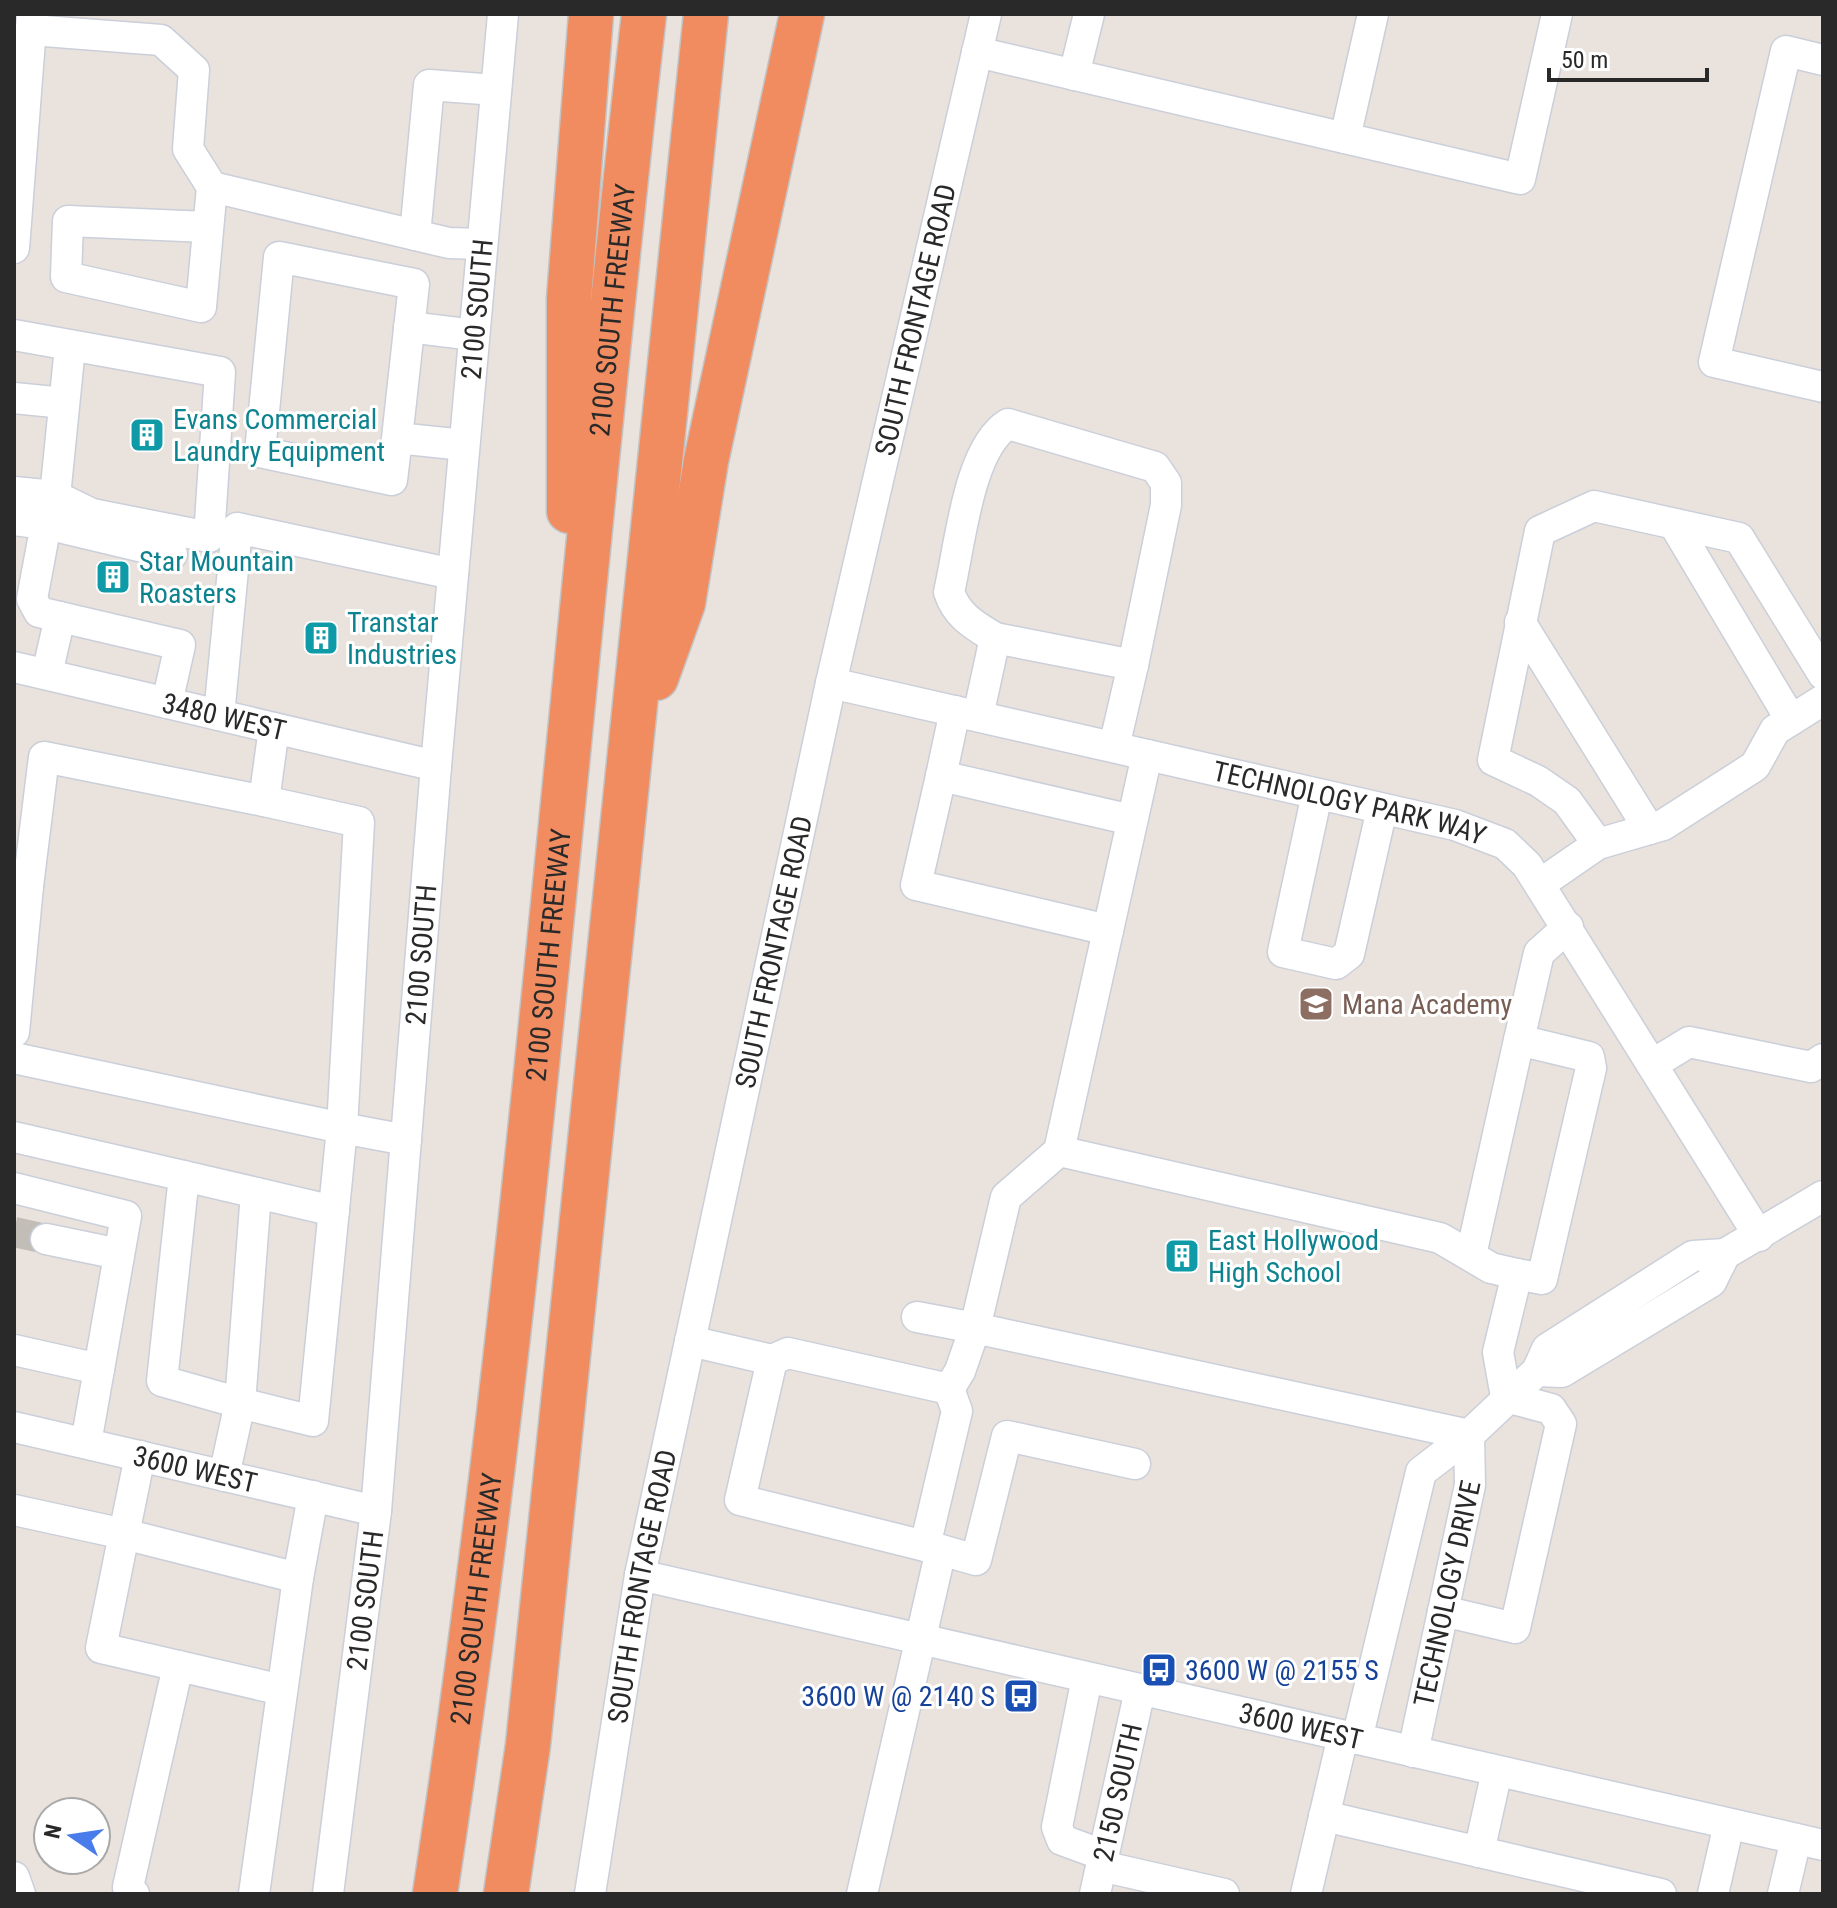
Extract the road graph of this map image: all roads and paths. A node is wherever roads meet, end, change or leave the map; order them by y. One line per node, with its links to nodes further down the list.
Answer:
1 (503, 14): 14 (street, 2100 SOUTH)
2 (591, 14): 74 (highway)
3 (644, 14): 74 (highway, 2100 SOUTH FREEWAY)
4 (706, 14): 54 (highway)
5 (802, 14): 54 (highway)
6 (986, 14): 11 (street, SOUTH FRONTAGE ROAD)
7 (1089, 14): 13 (street)
8 (1373, 14): 16 (street)
9 (1557, 14): 16 (street)
10 (31, 22): 15 (street); 18 (street)
11 (977, 52): 13 (street); 47 (street, SOUTH FRONTAGE ROAD)
12 (1823, 60): 29 (street)
13 (1074, 75): 16 (street)
14 (496, 90): 22 (street); 23 (street, 2100 SOUTH)
15 (19, 126): 17 (street)
16 (1345, 138)
17 (17, 168): 19 (street)
18 (212, 187): 21 (street); 22 (street)
19 (17, 213): 20 (street); 24 (street)
20 (68, 221): 21 (street); 21 (street)
21 (207, 227)
22 (415, 235): 23 (street)
23 (481, 244): 27 (street, 2100 SOUTH)
24 (14, 248)
25 (409, 327): 27 (street); 32 (street); 32 (street)
26 (14, 335): 28 (street)
27 (474, 335): 33 (street, 2100 SOUTH)
28 (70, 347): 31 (street); 35 (street)
29 (1823, 387)
30 (14, 398): 31 (street)
31 (64, 403): 35 (street)
32 (397, 438): 33 (street)
33 (464, 445): 39 (street, 2100 SOUTH)
34 (14, 492): 35 (street)
35 (50, 510): 36 (street); 38 (street); 40 (street)
36 (14, 520)
37 (1674, 524): 41 (street); 46 (street); 52 (street)
38 (172, 554)
39 (453, 574): 51 (street); 57 (street, 2100 SOUTH)
40 (60, 617): 45 (street); 49 (street)
41 (1520, 622): 63 (street); 64 (street)
42 (995, 638): 43 (street); 43 (street); 50 (street)
43 (1133, 665): 55 (street)
44 (14, 667): 45 (street, 3480 WEST)
45 (47, 674): 49 (street, 3480 WEST)
46 (1823, 674)
47 (831, 683): 50 (street, TECHNOLOGY PARK WAY); 91 (street, SOUTH FRONTAGE ROAD)
48 (1823, 700): 52 (street)
49 (167, 703): 51 (street, 3480 WEST)
50 (966, 714): 55 (street, TECHNOLOGY PARK WAY); 58 (street)
51 (219, 715): 53 (street, 3480 WEST)
52 (1791, 720): 63 (street)
53 (274, 728): 57 (street, 3480 WEST); 60 (street)
54 (633, 740): 131 (highway)
55 (1114, 747): 56 (street, TECHNOLOGY PARK WAY)
56 (1147, 755): 59 (street, TECHNOLOGY PARK WAY); 62 (street)
57 (436, 766): 77 (street, 2100 SOUTH)
58 (941, 776): 62 (street); 68 (street)
59 (1317, 794): 61 (street, TECHNOLOGY PARK WAY); 61 (street)
60 (264, 801): 66 (street); 75 (street)
61 (1382, 809): 65 (street, TECHNOLOGY PARK WAY)
62 (1132, 820): 68 (street)
63 (1649, 829): 64 (street)
64 (1598, 844): 65 (street)
65 (1540, 884): 67 (street, TECHNOLOGY PARK WAY)
66 (21, 885): 69 (street)
67 (1568, 927): 70 (street); 73 (street, TECHNOLOGY PARK WAY)
68 (1108, 930): 78 (street)
69 (14, 1032)
70 (1519, 1040): 87 (street); 88 (street)
71 (14, 1058): 75 (street)
72 (1823, 1059): 73 (street)
73 (1653, 1064): 84 (street, TECHNOLOGY PARK WAY)
74 (534, 1088): 130 (highway, 2100 SOUTH FREEWAY)
75 (342, 1128): 77 (street); 83 (street)
76 (14, 1137): 79 (street)
77 (406, 1140): 106 (street, 2100 SOUTH)
78 (1059, 1151): 87 (street); 90 (street)
79 (184, 1176): 81 (street); 97 (street)
80 (14, 1188): 86 (street)
81 (256, 1193): 83 (street); 97 (street)
82 (1823, 1196): 84 (street, TECHNOLOGY DRIVE)
83 (334, 1211): 97 (street)
84 (1759, 1236): 96 (street, TECHNOLOGY DRIVE)
85 (46, 1239): 86 (street)
86 (119, 1254): 94 (street)
87 (1471, 1255): 88 (street)
88 (1517, 1274): 96 (street)
89 (917, 1317): 90 (street)
90 (975, 1328): 95 (street); 99 (street)
91 (690, 1341): 93 (street); 109 (street, SOUTH FRONTAGE ROAD)
92 (14, 1350): 94 (street)
93 (772, 1360): 95 (street); 108 (street)
94 (99, 1369): 100 (street)
95 (949, 1389): 108 (street)
96 (1506, 1397): 99 (street, TECHNOLOGY DRIVE); 111 (street)
97 (240, 1403): 103 (street)
98 (14, 1427): 100 (street, 3600 WEST)
99 (1469, 1435): 111 (street, TECHNOLOGY DRIVE); 117 (street, TECHNOLOGY DRIVE)
100 (86, 1443): 101 (street, 3600 WEST)
101 (140, 1456): 103 (street, 3600 WEST); 107 (street)
102 (1135, 1464): 108 (street)
103 (224, 1476): 104 (street, 3600 WEST)
104 (313, 1496): 106 (street, 3600 WEST); 110 (street)
105 (14, 1510): 107 (street)
106 (376, 1511): 129 (street, 2100 SOUTH)
107 (124, 1534): 110 (street); 113 (street)
108 (933, 1548): 112 (street)
109 (640, 1575): 112 (street, 3600 WEST); 132 (street, SOUTH FRONTAGE ROAD)
110 (298, 1578): 115 (street)
111 (1443, 1611): 118 (street, TECHNOLOGY DRIVE)
112 (921, 1640): 114 (street, 3600 WEST); 133 (street)
113 (178, 1666): 115 (street); 127 (street)
114 (1087, 1678): 116 (street, 3600 WEST); 124 (street)
115 (282, 1690): 128 (street)
116 (1140, 1690): 117 (street, 3600 WEST); 124 (street, 2150 SOUTH)
117 (1350, 1738): 118 (street, 3600 WEST); 120 (street, TECHNOLOGY DRIVE)
118 (1413, 1752): 119 (street, 3600 WEST)
119 (1497, 1771): 121 (street, 3600 WEST); 123 (street)
120 (1324, 1816): 123 (street); 135 (street, TECHNOLOGY DRIVE)
121 (1729, 1824): 122 (street, 3600 WEST); 137 (street)
122 (1810, 1842): 138 (street)
123 (1479, 1852): 136 (street)
124 (1100, 1872): 134 (street)
125 (14, 1877): 126 (street)
126 (20, 1894)
127 (134, 1894)
128 (254, 1894)
129 (328, 1894)
130 (435, 1894)
131 (506, 1894)
132 (590, 1894)
133 (862, 1894)
134 (1224, 1894)
135 (1306, 1894)
136 (1661, 1894)
137 (1713, 1894)
138 (1783, 1894)

